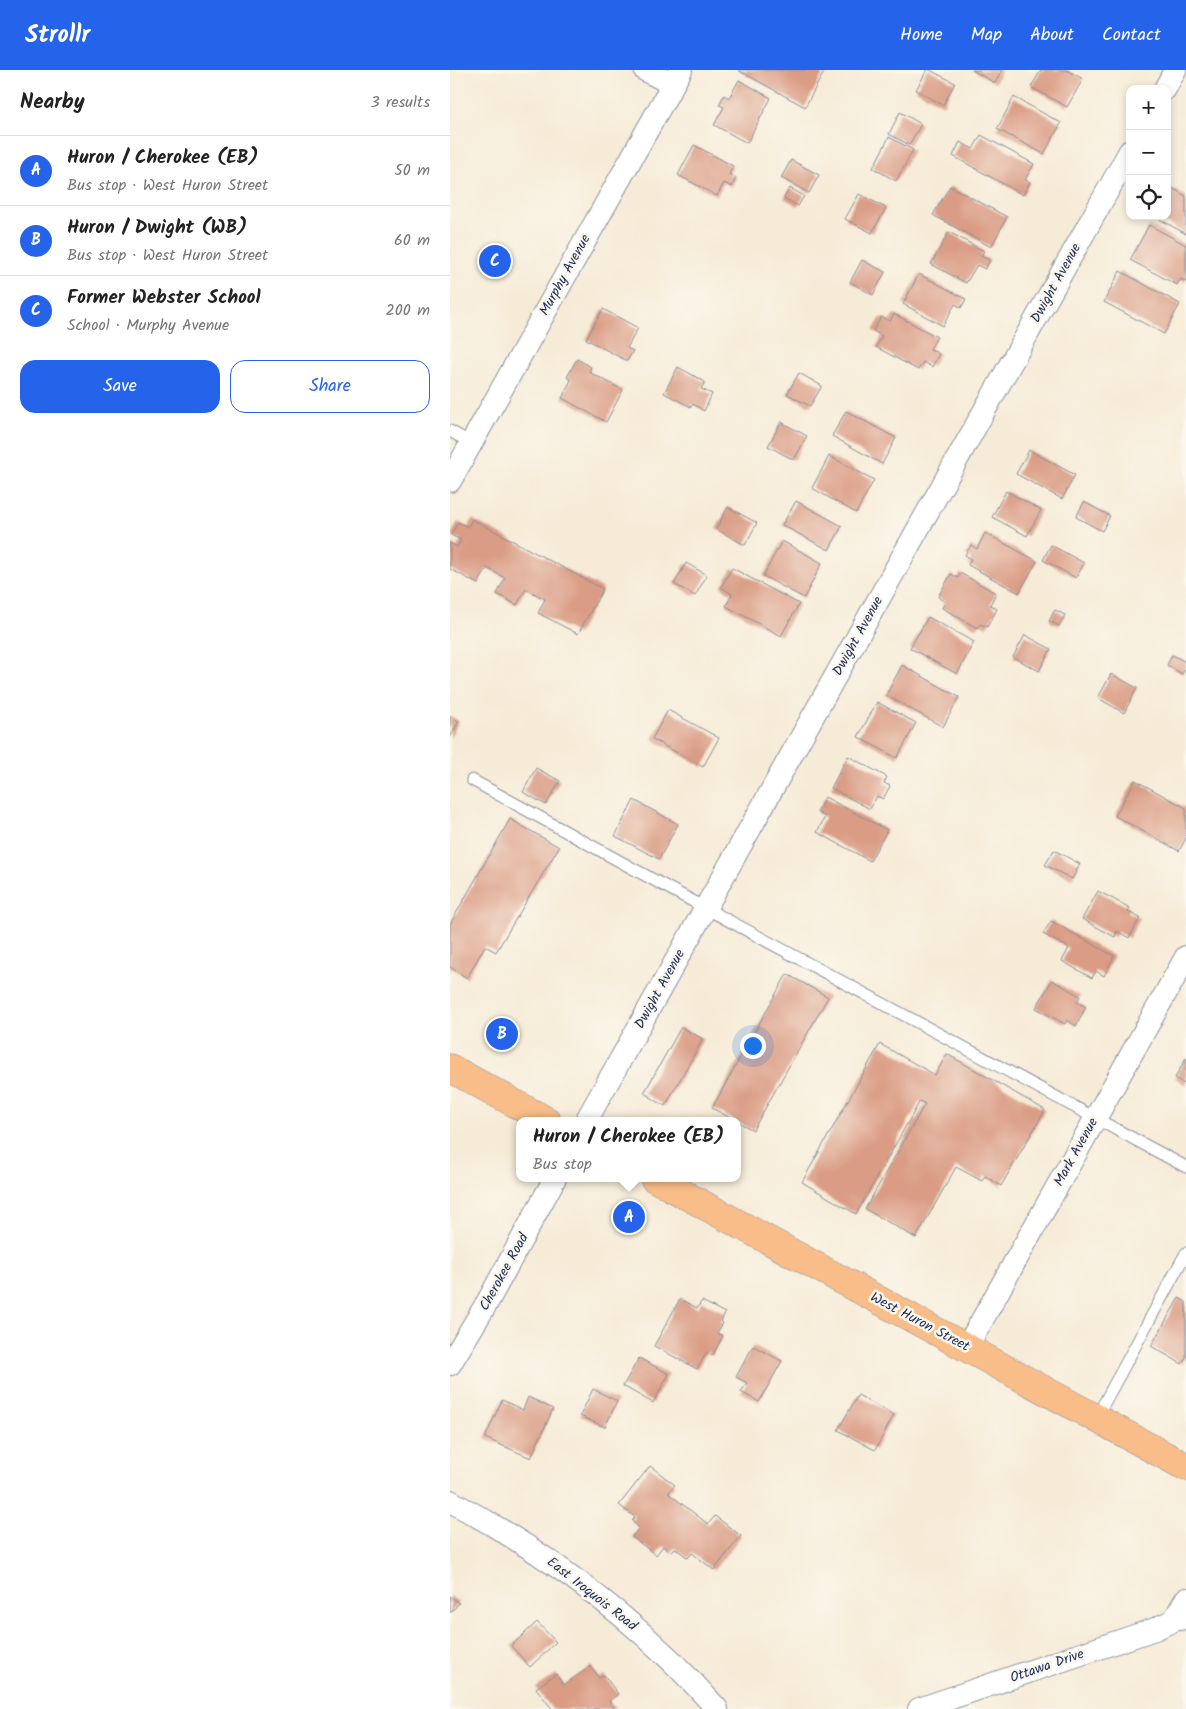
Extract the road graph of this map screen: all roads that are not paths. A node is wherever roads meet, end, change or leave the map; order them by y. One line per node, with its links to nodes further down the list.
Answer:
1 (645, 70): 3 (street)
2 (1175, 70): 4 (street)
3 (677, 77): 7 (street, Murphy Avenue)
4 (1167, 85)
5 (1126, 158): 10 (street, Dwight Avenue)
6 (450, 431): 7 (lane)
7 (471, 443): 8 (street, Murphy Avenue)
8 (450, 481)
9 (472, 780): 10 (lane)
10 (706, 908): 14 (street, Dwight Avenue); 15 (lane)
11 (1186, 957): 15 (street, Mark Avenue)
12 (450, 1068): 13 (highway)
13 (541, 1117)
14 (588, 1117)
15 (1095, 1119): 16 (lane); 20 (street, Mark Avenue)
16 (1186, 1168)
17 (553, 1182): 21 (street, Cherokee Road)
18 (661, 1182): 20 (highway, West Huron Street)
19 (1186, 1253): 22 (lane)
20 (967, 1347): 22 (highway, West Huron Street)
21 (450, 1364)
22 (1096, 1418): 23 (highway, West Huron Street)
23 (1186, 1466)
24 (450, 1501): 27 (street, East Iroquois Road)
25 (1186, 1599): 26 (street, Ottawa Drive)
26 (1180, 1619): 28 (street, Ottawa Drive)
27 (717, 1709)
28 (919, 1709)

